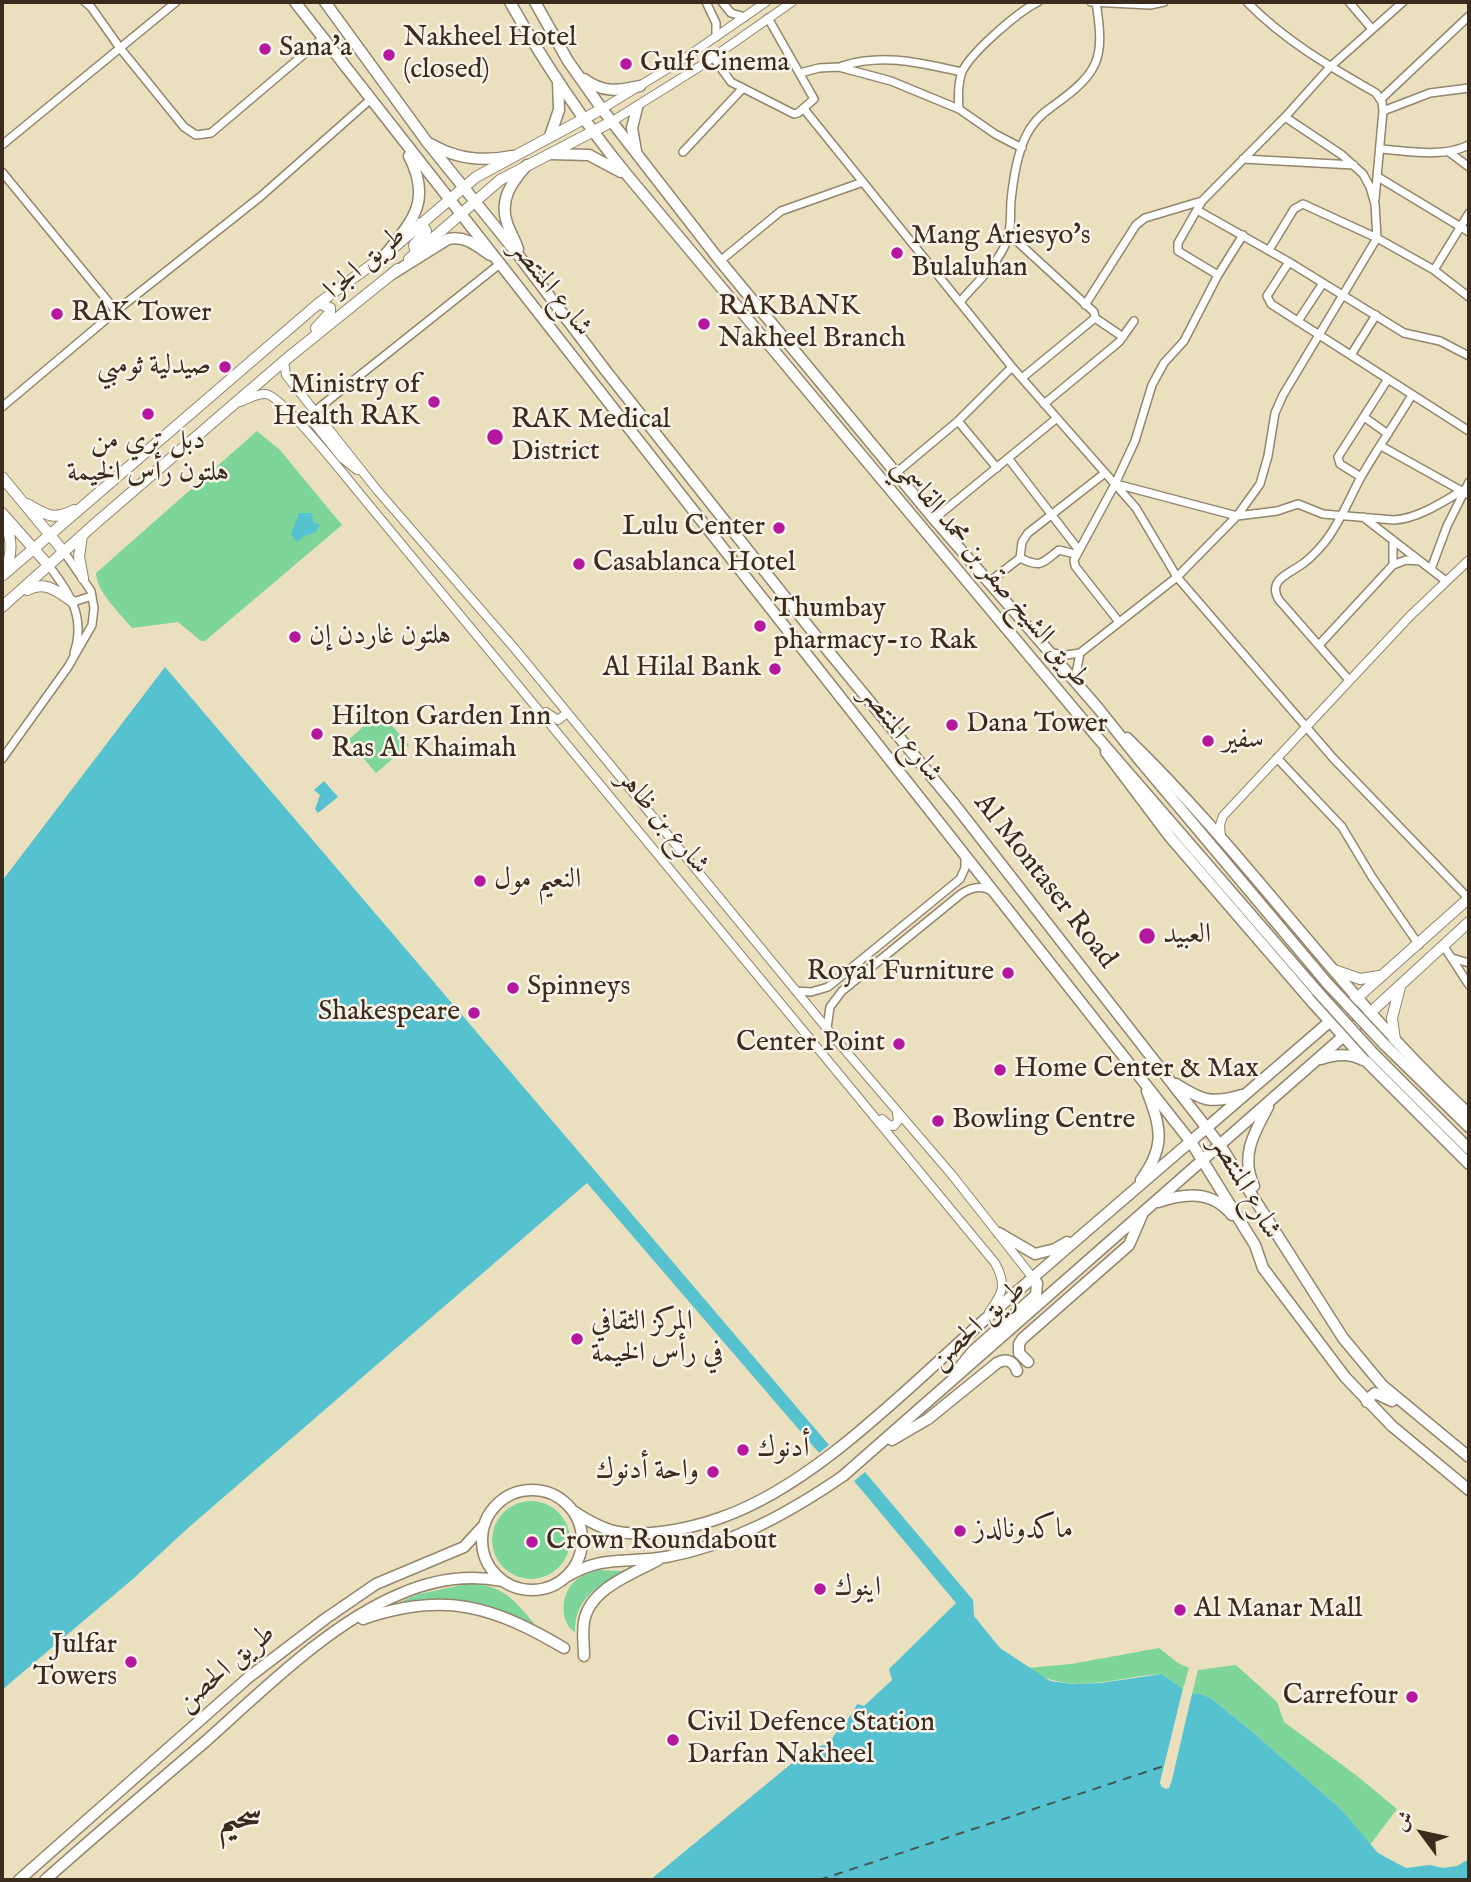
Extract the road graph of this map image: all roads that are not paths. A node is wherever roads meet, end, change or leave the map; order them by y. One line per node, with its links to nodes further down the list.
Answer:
1 (85, 2): 23 (street)
2 (176, 2): 23 (street)
3 (295, 2): 22 (main road, شارع المنتصر)
4 (325, 2): 47 (main road)
5 (510, 2): 30 (main road, طريق الشيخ صقر بن محمد القاسمي)
6 (535, 2): 27 (main road, طريق الشيخ صقر بن محمد القاسمي)
7 (706, 2): 21 (street)
8 (722, 2): 18 (street)
9 (765, 2): 18 (street, طريق الجزا)
10 (792, 2): 19 (street, طريق الجزا)
11 (1038, 2): 28 (street)
12 (1094, 2): 13 (street); 50 (street)
13 (1164, 2)
14 (1247, 2): 26 (street)
15 (1349, 2): 20 (street)
16 (1403, 2): 20 (street)
17 (1469, 16): 35 (street)
18 (745, 17): 21 (street, طريق الجزا)
19 (768, 18): 24 (street, طريق الجزا); 29 (street)
20 (1372, 29): 26 (street)
21 (716, 37): 31 (street, طريق الجزا)
22 (323, 38): 23 (street); 34 (main road, شارع المنتصر)
23 (120, 48): 48 (street)
24 (713, 57): 33 (street); 36 (street, طريق الجزا)
25 (839, 66): 28 (street); 29 (street); 38 (street)
26 (1330, 66): 35 (street); 41 (street)
27 (575, 72): 31 (main road); 39 (main road, طريق الشيخ صقر بن محمد القاسمي)
28 (962, 72): 38 (street)
29 (800, 74): 37 (street)
30 (556, 75): 42 (main road, طريق الشيخ صقر بن محمد القاسمي); 46 (main road)
31 (640, 86): 39 (street, طريق الجزا)
32 (1469, 88): 40 (street)
33 (742, 89): 37 (street); 52 (street)
34 (372, 99): 44 (main road, شارع المنتصر); 95 (street)
35 (1381, 99): 40 (street)
36 (637, 108): 43 (street, طريق الجزا); 56 (main road)
37 (804, 109): 64 (street)
38 (959, 109): 50 (street)
39 (601, 110): 42 (main road, طريق الجزا); 43 (main road, طريق الشيخ صقر بن محمد القاسمي)
40 (1383, 111): 51 (street)
41 (1285, 117): 57 (street); 59 (street)
42 (584, 119): 45 (main road, طريق الشيخ صقر بن محمد القاسمي); 46 (main road, طريق الجزا)
43 (611, 122): 45 (main road, طريق الجزا); 56 (main road, طريق الشيخ صقر بن محمد القاسمي)
44 (396, 131): 66 (main road, شارع المنتصر); 81 (main road)
45 (594, 132): 54 (main road, طريق الجزا); 62 (main road, طريق الشيخ صقر بن محمد القاسمي)
46 (550, 136): 55 (main road, طريق الجزا)
47 (427, 142): 55 (main road); 65 (main road)
48 (2, 145)
49 (1469, 145): 53 (street)
50 (1022, 148): 76 (street)
51 (1380, 149): 53 (street); 63 (street)
52 (683, 152)
53 (1449, 152): 60 (street)
54 (551, 154): 58 (main road, طريق الجزا); 62 (main road)
55 (512, 156): 65 (main road, طريق الجزا)
56 (638, 157): 83 (main road, طريق الشيخ صقر بن محمد القاسمي)
57 (1243, 159): 59 (street); 68 (street)
58 (527, 165): 67 (main road, طريق الجزا); 82 (main road)
59 (1355, 165): 69 (street)
60 (1469, 167)
61 (2, 172): 95 (street)
62 (628, 176): 173 (main road, طريق الشيخ صقر بن محمد القاسمي)
63 (1378, 177): 69 (street); 74 (street)
64 (863, 182): 83 (street); 92 (street)
65 (464, 188): 66 (main road, طريق الجزا); 67 (main road)
66 (450, 199): 71 (main road, شارع المنتصر); 73 (main road, طريق الجزا)
67 (475, 201): 71 (main road, طريق الجزا); 82 (main road, Al Montaser Road)
68 (1202, 201): 70 (street); 94 (street)
69 (1375, 204): 78 (street)
70 (1198, 210): 77 (street); 88 (street)
71 (461, 213): 80 (main road, طريق الجزا); 85 (main road, شارع المنتصر)
72 (1469, 213): 74 (street)
73 (421, 223): 80 (main road); 81 (main road, طريق الجزا)
74 (1461, 227): 75 (street); 86 (street)
75 (1469, 232)
76 (1009, 234): 92 (street); 94 (street)
77 (1243, 235): 79 (street); 88 (street)
78 (1377, 238): 79 (street); 86 (street); 90 (street)
79 (1269, 250): 84 (street)
80 (416, 254): 87 (main road, طريق الجزا)
81 (385, 255): 93 (main road, طريق الجزا)
82 (519, 256): 206 (main road, Al Montaser Road)
83 (720, 261): 124 (main road, طريق الشيخ صقر بن محمد القاسمي)
84 (1289, 262): 89 (street); 99 (street)
85 (501, 263): 87 (main road); 113 (street); 179 (main road, شارع المنتصر)
86 (1434, 270): 91 (street)
87 (392, 274): 102 (main road, طريق الجزا)
88 (1218, 275): 129 (street)
89 (1323, 282): 90 (street); 99 (street)
90 (1342, 294): 96 (street); 100 (street)
91 (1469, 297)
92 (960, 302): 106 (street)
93 (319, 303): 102 (main road); 132 (main road, طريق الجزا)
94 (1085, 305): 97 (street)
95 (116, 311): 112 (street)
96 (1376, 315): 103 (street); 104 (street)
97 (1095, 318): 101 (street); 107 (street)
98 (1134, 321): 101 (street)
99 (1298, 321): 100 (street)
100 (1317, 334): 103 (street); 136 (street)
101 (1123, 337): 111 (street)
102 (295, 352): 105 (main road, طريق الجزا)
103 (1351, 355): 108 (street)
104 (1469, 356)
105 (284, 361): 110 (main road, طريق الجزا); 113 (street, شارع بن ظاهر)
106 (1012, 367): 107 (street); 117 (street)
107 (1022, 378): 111 (street)
108 (1388, 379): 109 (street); 114 (street)
109 (1412, 395): 118 (street); 119 (street)
110 (234, 404): 116 (street, شارع بن ظاهر); 141 (main road, طريق الجزا)
111 (1044, 404): 115 (street)
112 (2, 407)
113 (315, 411): 123 (street, شارع بن ظاهر)
114 (1364, 416): 119 (street); 127 (street)
115 (1057, 418): 121 (street); 125 (street)
116 (297, 421): 123 (street); 133 (street, شارع بن ظاهر)
117 (958, 421): 122 (street); 124 (street)
118 (1469, 431)
119 (1388, 434): 120 (street)
120 (1381, 446): 127 (street); 130 (street)
121 (1009, 458): 122 (street); 135 (street)
122 (997, 468): 139 (street)
123 (363, 472): 143 (street, شارع بن ظاهر)
124 (896, 473): 139 (main road, طريق الشيخ صقر بن محمد القاسمي)
125 (1105, 473): 129 (street); 135 (street)
126 (2, 477): 131 (main road)
127 (1361, 477): 137 (street)
128 (1469, 482): 130 (street)
129 (1115, 484): 136 (street); 146 (street); 154 (street)
130 (1466, 493): 138 (street); 152 (street)
131 (21, 500): 132 (main road); 140 (main road)
132 (84, 505): 140 (main road, طريق الجزا)
133 (372, 508): 143 (street); 169 (street, شارع بن ظاهر)
134 (3, 514): 144 (main road); 153 (main road)
135 (1052, 514): 146 (street); 147 (street)
136 (1237, 516): 137 (street); 154 (street)
137 (1342, 516): 138 (street); 163 (street)
138 (1362, 517): 142 (street)
139 (934, 519): 157 (main road, طريق الشيخ صقر بن محمد القاسمي)
140 (50, 535): 144 (main road, طريق الجزا); 145 (main road)
141 (82, 535): 145 (main road, طريق الجزا); 155 (main road)
142 (1393, 540): 149 (street); 150 (street)
143 (422, 543): 170 (street, شارع بن ظاهر)
144 (33, 549): 151 (main road); 153 (main road, طريق الجزا)
145 (64, 552): 151 (main road, طريق الجزا); 155 (street)
146 (1077, 552): 147 (street); 162 (street)
147 (1020, 558): 157 (street)
148 (1469, 560): 156 (street)
149 (1420, 561): 150 (street); 152 (street)
150 (1393, 565): 163 (street)
151 (49, 566): 158 (main road, طريق الجزا); 160 (street)
152 (1432, 569): 156 (street)
153 (2, 576)
154 (1177, 576): 162 (street); 172 (street)
155 (83, 578): 159 (street)
156 (1447, 581): 168 (street)
157 (989, 582): 164 (main road, طريق الشيخ صقر بن محمد القاسمي)
158 (17, 594): 160 (main road); 161 (main road, طريق الجزا)
159 (92, 596): 160 (street); 166 (street)
160 (73, 602): 166 (street)
161 (2, 607)
162 (1119, 622): 165 (street)
163 (1319, 645): 168 (street)
164 (1052, 653): 165 (street); 167 (main road, طريق الشيخ صقر بن محمد القاسمي)
165 (1080, 653): 167 (street)
166 (68, 667): 175 (street)
167 (1075, 679): 171 (main road, طريق الشيخ صقر بن محمد القاسمي)
168 (1349, 680): 172 (street)
169 (518, 686): 170 (street); 209 (street, شارع بن ظاهر)
170 (567, 713): 194 (street, شارع بن ظاهر)
171 (1114, 726): 177 (main road); 203 (main road, طريق الشيخ صقر بن محمد القاسمي, bridge)
172 (1307, 726): 174 (street); 183 (street)
173 (1098, 738): 197 (main road); 204 (main road, طريق الشيخ صقر بن محمد القاسمي, bridge)
174 (1277, 758): 176 (street); 185 (street)
175 (2, 759)
176 (1223, 816): 177 (street); 178 (street)
177 (1203, 819): 178 (main road)
178 (1221, 840): 189 (main road)
179 (965, 854): 180 (street); 182 (main road, شارع المنتصر)
180 (956, 882): 181 (street); 193 (street)
181 (961, 894): 182 (street); 196 (street)
182 (997, 894): 207 (main road, شارع المنتصر)
183 (1469, 899): 185 (main road)
184 (1469, 922): 186 (main road)
185 (1419, 945): 190 (main road)
186 (1443, 945): 187 (street); 191 (main road)
187 (1452, 958): 188 (street); 192 (street)
188 (1469, 964)
189 (1334, 970): 190 (main road); 195 (main road)
190 (1386, 973): 195 (main road)
191 (1401, 985): 198 (main road); 203 (main road)
192 (1469, 985)
193 (828, 987): 194 (street); 196 (street)
194 (796, 991): 200 (street, شارع بن ظاهر)
195 (1358, 997): 198 (main road); 199 (main road, طريق الحصن)
196 (833, 1000): 200 (street)
197 (1313, 1003): 199 (main road); 202 (main road)
198 (1371, 1012): 201 (main road, طريق الحصن); 203 (main road)
199 (1330, 1022): 201 (main road); 202 (main road, طريق الحصن)
200 (827, 1028): 211 (street, شارع بن ظاهر)
201 (1344, 1036): 204 (main road); 205 (main road, طريق الحصن)
202 (1308, 1040): 208 (main road, طريق الحصن)
203 (1389, 1042): 212 (main road); 213 (main road, طريق الشيخ صقر بن محمد القاسمي)
204 (1369, 1057): 205 (main road); 217 (main road, طريق الشيخ صقر بن محمد القاسمي); 219 (main road)
205 (1315, 1061): 210 (main road, طريق الحصن)
206 (1170, 1080): 208 (main road); 214 (main road, Al Montaser Road)
207 (1144, 1082): 215 (main road, شارع المنتصر); 220 (main road)
208 (1248, 1093): 214 (main road, طريق الحصن)
209 (860, 1097): 211 (street); 227 (street, شارع بن ظاهر)
210 (1273, 1099): 216 (main road, طريق الحصن); 222 (main road)
211 (896, 1109): 224 (street, شارع بن ظاهر)
212 (1469, 1114)
213 (1469, 1127)
214 (1207, 1128): 215 (main road, طريق الحصن); 216 (main road, Al Montaser Road)
215 (1191, 1142): 218 (main road, شارع المنتصر); 220 (main road, طريق الحصن)
216 (1220, 1146): 218 (main road, طريق الحصن); 222 (main road, Al Montaser Road)
217 (1469, 1149)
218 (1203, 1160): 221 (main road, طريق الحصن); 225 (main road, شارع المنتصر)
219 (1469, 1164)
220 (1129, 1195): 223 (main road, طريق الحصن)
221 (1148, 1207): 225 (main road); 228 (main road); 230 (main road, طريق الحصن)
222 (1275, 1230): 232 (main road, Al Montaser Road)
223 (1088, 1231): 224 (main road); 226 (main road, طريق الحصن)
224 (999, 1234): 226 (street, شارع بن ظاهر)
225 (1255, 1245): 231 (main road, شارع المنتصر)
226 (1033, 1278): 227 (main road, طريق الحصن); 230 (main road)
227 (981, 1323): 236 (main road, طريق الحصن)
228 (1028, 1362)
229 (1017, 1371): 233 (main road)
230 (946, 1387): 233 (main road, طريق الحصن)
231 (1367, 1402): 232 (main road); 235 (main road, شارع المنتصر)
232 (1415, 1415): 234 (main road, Al Montaser Road)
233 (879, 1446): 238 (main road, طريق الحصن)
234 (1469, 1457)
235 (1469, 1490)
236 (573, 1511): 237 (main road); 239 (main road)
237 (485, 1524): 240 (main road); 244 (main road, طريق الحصن)
238 (664, 1557): 239 (main road, طريق الحصن); 243 (main road)
239 (566, 1577): 240 (main road)
240 (503, 1581): 241 (main road, طريق الحصن)
241 (333, 1634): 242 (main road); 245 (main road, طريق الحصن)
242 (564, 1648)
243 (584, 1656)
244 (19, 1880)
245 (45, 1880)

